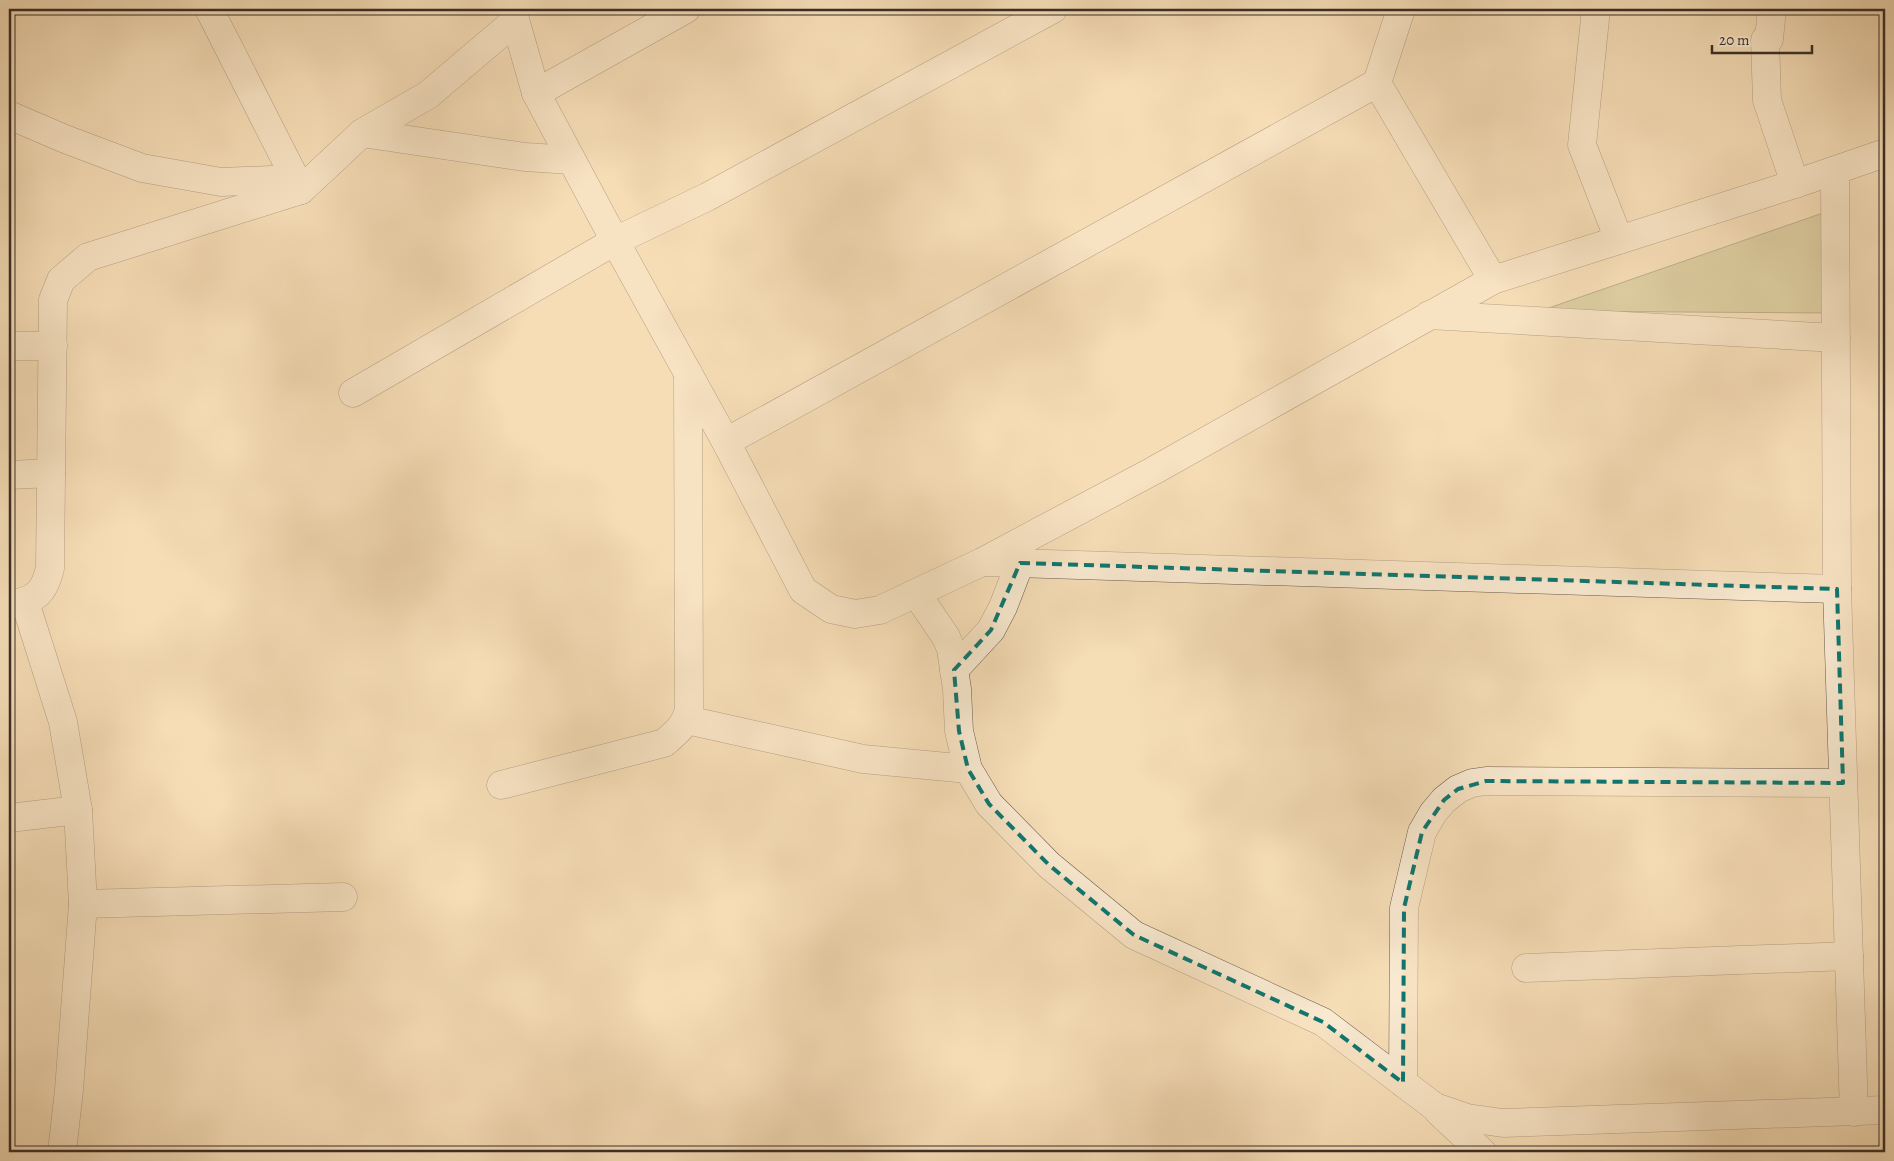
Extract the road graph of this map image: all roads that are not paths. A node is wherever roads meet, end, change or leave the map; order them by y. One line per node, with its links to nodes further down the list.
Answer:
1 (209, 9): 15 (street)
2 (686, 9): 9 (street)
3 (1053, 9): 18 (street)
4 (1401, 9): 8 (street)
5 (1596, 9): 17 (street)
6 (1772, 9): 16 (street)
7 (514, 15): 9 (street); 11 (street)
8 (1377, 83): 19 (street); 26 (street)
9 (536, 93): 13 (street)
10 (9, 115): 15 (street)
11 (362, 133): 13 (street); 15 (street)
12 (1885, 153): 14 (street)
13 (571, 160): 18 (street)
14 (1836, 171): 16 (street); 21 (street)
15 (298, 184): 23 (street)
16 (1795, 184): 17 (street)
17 (1618, 240): 19 (street)
18 (615, 241): 24 (street); 25 (street)
19 (1493, 280): 20 (street)
20 (1429, 316): 21 (street); 29 (street)
21 (1836, 338): 31 (street)
22 (9, 346): 23 (street)
23 (53, 346): 27 (street)
24 (688, 373): 26 (street); 35 (street)
25 (353, 393)
26 (726, 442): 32 (street)
27 (51, 473): 28 (street); 33 (street)
28 (9, 475)
29 (982, 562): 30 (street); 32 (street)
30 (1020, 563): 31 (street); 34 (street)
31 (1837, 589): 37 (street)
32 (916, 593): 34 (street)
33 (17, 603): 39 (street)
34 (954, 670): 36 (street)
35 (687, 720): 36 (street); 38 (street)
36 (968, 770): 45 (street)
37 (1843, 783): 43 (street); 45 (street)
38 (501, 785)
39 (78, 810): 40 (street); 42 (street)
40 (9, 818)
41 (343, 897): 42 (street)
42 (83, 904): 49 (street)
43 (1849, 956): 44 (street); 48 (street)
44 (1526, 968)
45 (1403, 1083): 46 (street)
46 (1435, 1107): 48 (street); 50 (street)
47 (1885, 1110): 48 (street)
48 (1854, 1112)
49 (62, 1152)
50 (1482, 1152)

